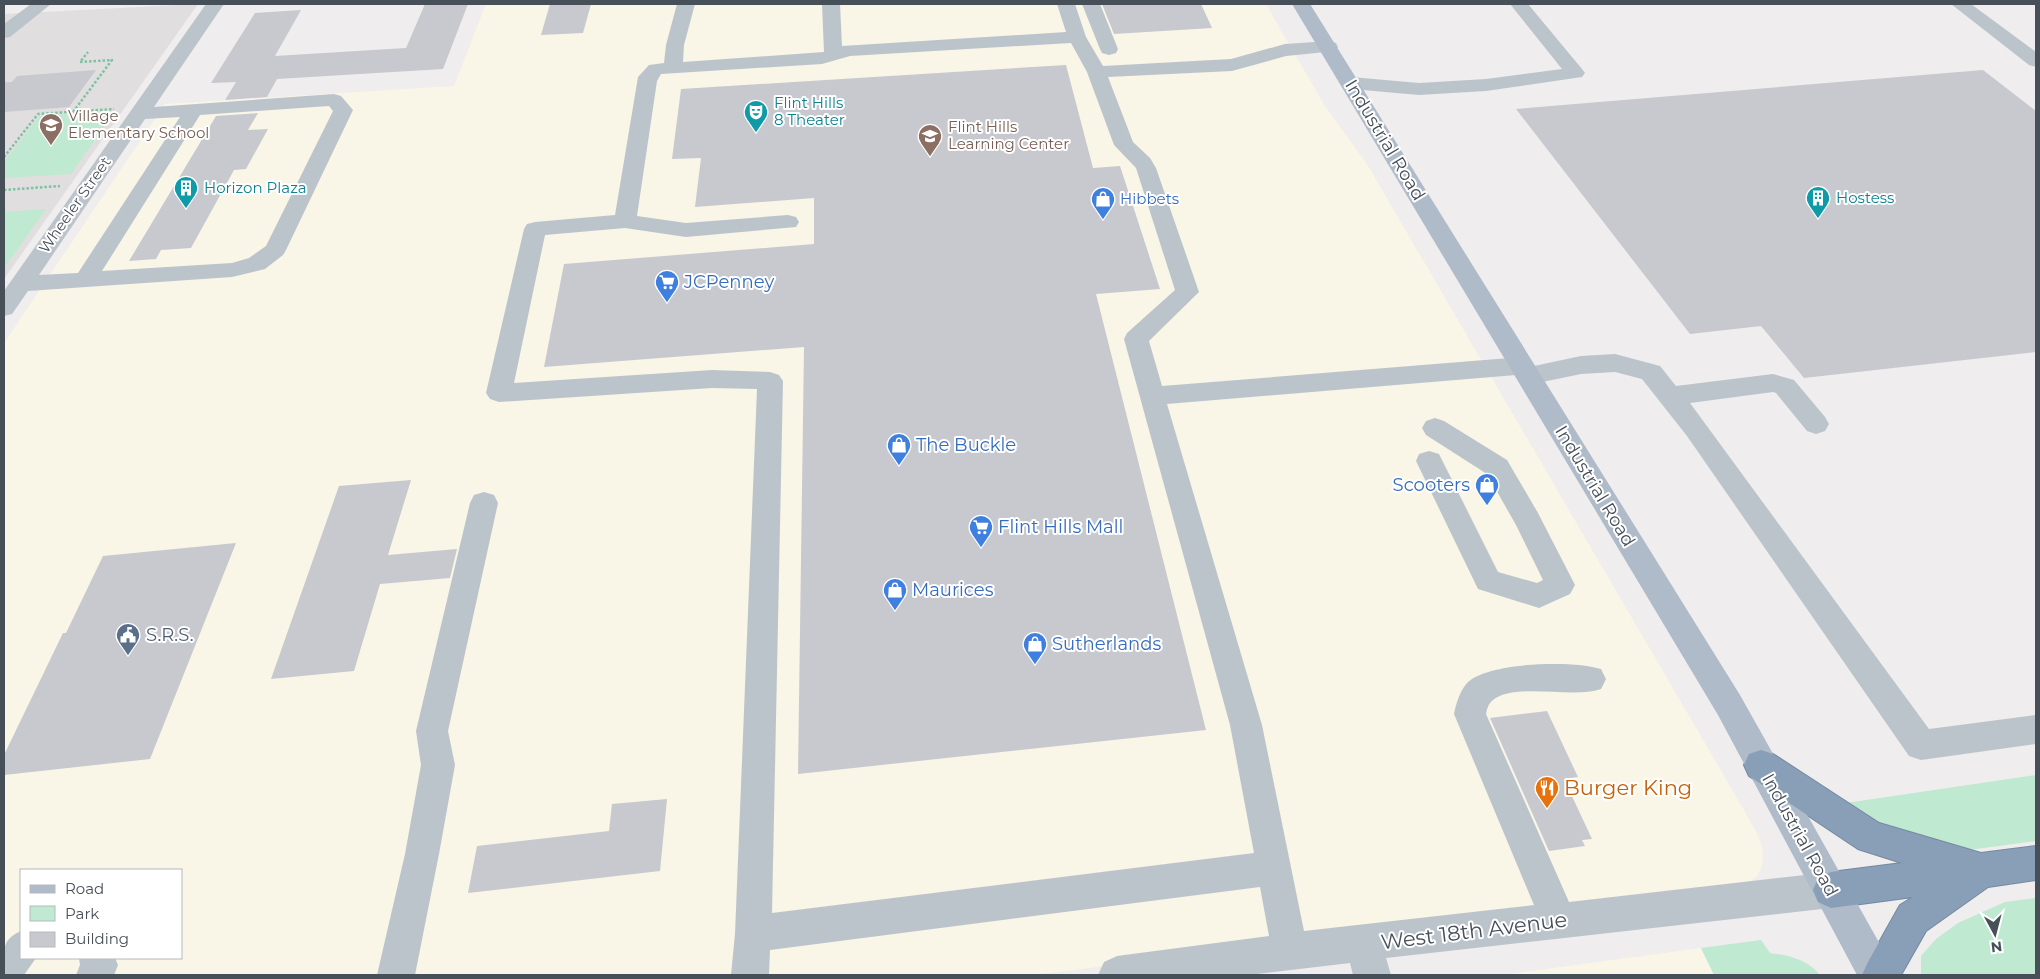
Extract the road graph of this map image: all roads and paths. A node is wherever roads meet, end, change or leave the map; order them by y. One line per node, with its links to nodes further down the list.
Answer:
1 (42, 4): 10 (street)
2 (215, 4): 23 (street, Wheeler Street)
3 (686, 4): 17 (street)
4 (831, 4): 15 (street)
5 (1066, 4): 11 (street)
6 (1091, 4): 13 (street)
7 (1301, 4): 12 (main road, Industrial Road)
8 (1519, 4): 19 (street)
9 (1960, 4): 16 (street)
10 (4, 33)
11 (1077, 37): 15 (street); 18 (street)
12 (1329, 47): 18 (street); 19 (main road, Industrial Road)
13 (1109, 49)
14 (88, 52): 22 (path)
15 (833, 55): 17 (street)
16 (2036, 61)
17 (673, 68): 27 (street)
18 (1097, 72): 33 (street)
19 (1351, 83): 32 (main road, Industrial Road)
20 (114, 109): 22 (path)
21 (194, 110): 23 (street); 29 (street); 29 (street)
22 (73, 112): 24 (path)
23 (138, 114): 30 (street, Wheeler Street)
24 (4, 157)
25 (62, 186): 26 (path)
26 (4, 190)
27 (625, 221): 28 (street); 47 (street)
28 (788, 222)
29 (85, 280): 30 (street)
30 (20, 284): 31 (street, Wheeler Street)
31 (4, 308)
32 (1525, 371): 33 (street); 34 (street); 41 (main road, Industrial Road)
33 (1152, 396): 43 (street)
34 (1670, 396): 35 (street); 40 (street)
35 (1816, 424)
36 (1435, 428): 37 (street)
37 (1429, 461)
38 (484, 503): 54 (street)
39 (1590, 679): 46 (street)
40 (2036, 730)
41 (1761, 765): 44 (highway); 45 (main road, Industrial Road)
42 (2036, 863): 44 (highway)
43 (1274, 868): 47 (street); 49 (street)
44 (1980, 870): 45 (highway); 58 (highway)
45 (1831, 890): 46 (street, West 18th Avenue); 57 (main road, Industrial Road)
46 (1558, 921): 51 (street, West 18th Avenue)
47 (753, 934): 55 (street)
48 (20, 950): 52 (street)
49 (1290, 952): 51 (street, West 18th Avenue); 56 (street, West 18th Avenue)
50 (98, 959): 53 (street)
51 (1368, 960)
52 (4, 971)
53 (95, 975)
54 (396, 975)
55 (750, 975)
56 (1117, 975)
57 (1877, 975)
58 (1881, 975)

